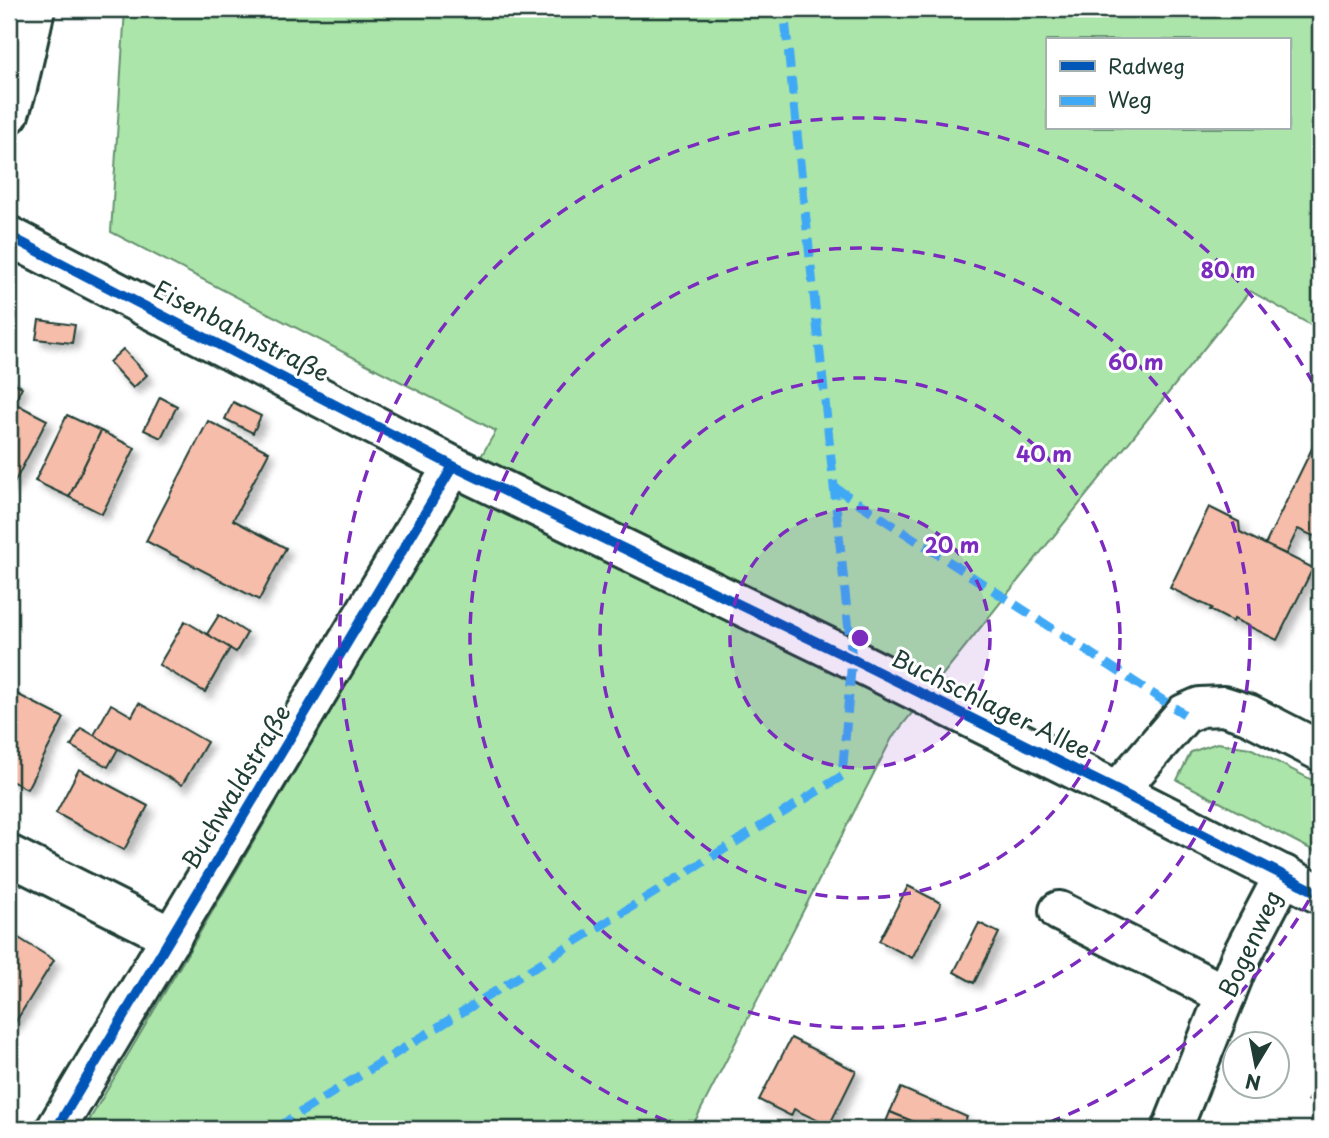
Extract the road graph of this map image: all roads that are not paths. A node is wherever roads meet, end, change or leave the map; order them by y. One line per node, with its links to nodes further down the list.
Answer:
1 (35, 9): 2 (street)
2 (9, 114)
3 (9, 236): 4 (street, Eisenbahnstraße)
4 (453, 466): 6 (street, Buchschlager Allee); 11 (street, Buchwaldstraße)
5 (1320, 751): 6 (street)
6 (1118, 791): 8 (street, Buchschlager Allee)
7 (9, 855): 11 (street)
8 (1284, 875): 9 (street, Buchschlager Allee); 12 (street, Bogenweg)
9 (1320, 894)
10 (1059, 911): 12 (street)
11 (172, 937): 13 (street, Buchwaldstraße)
12 (1226, 995): 14 (street, Bogenweg)
13 (56, 1129)
14 (1172, 1129)

